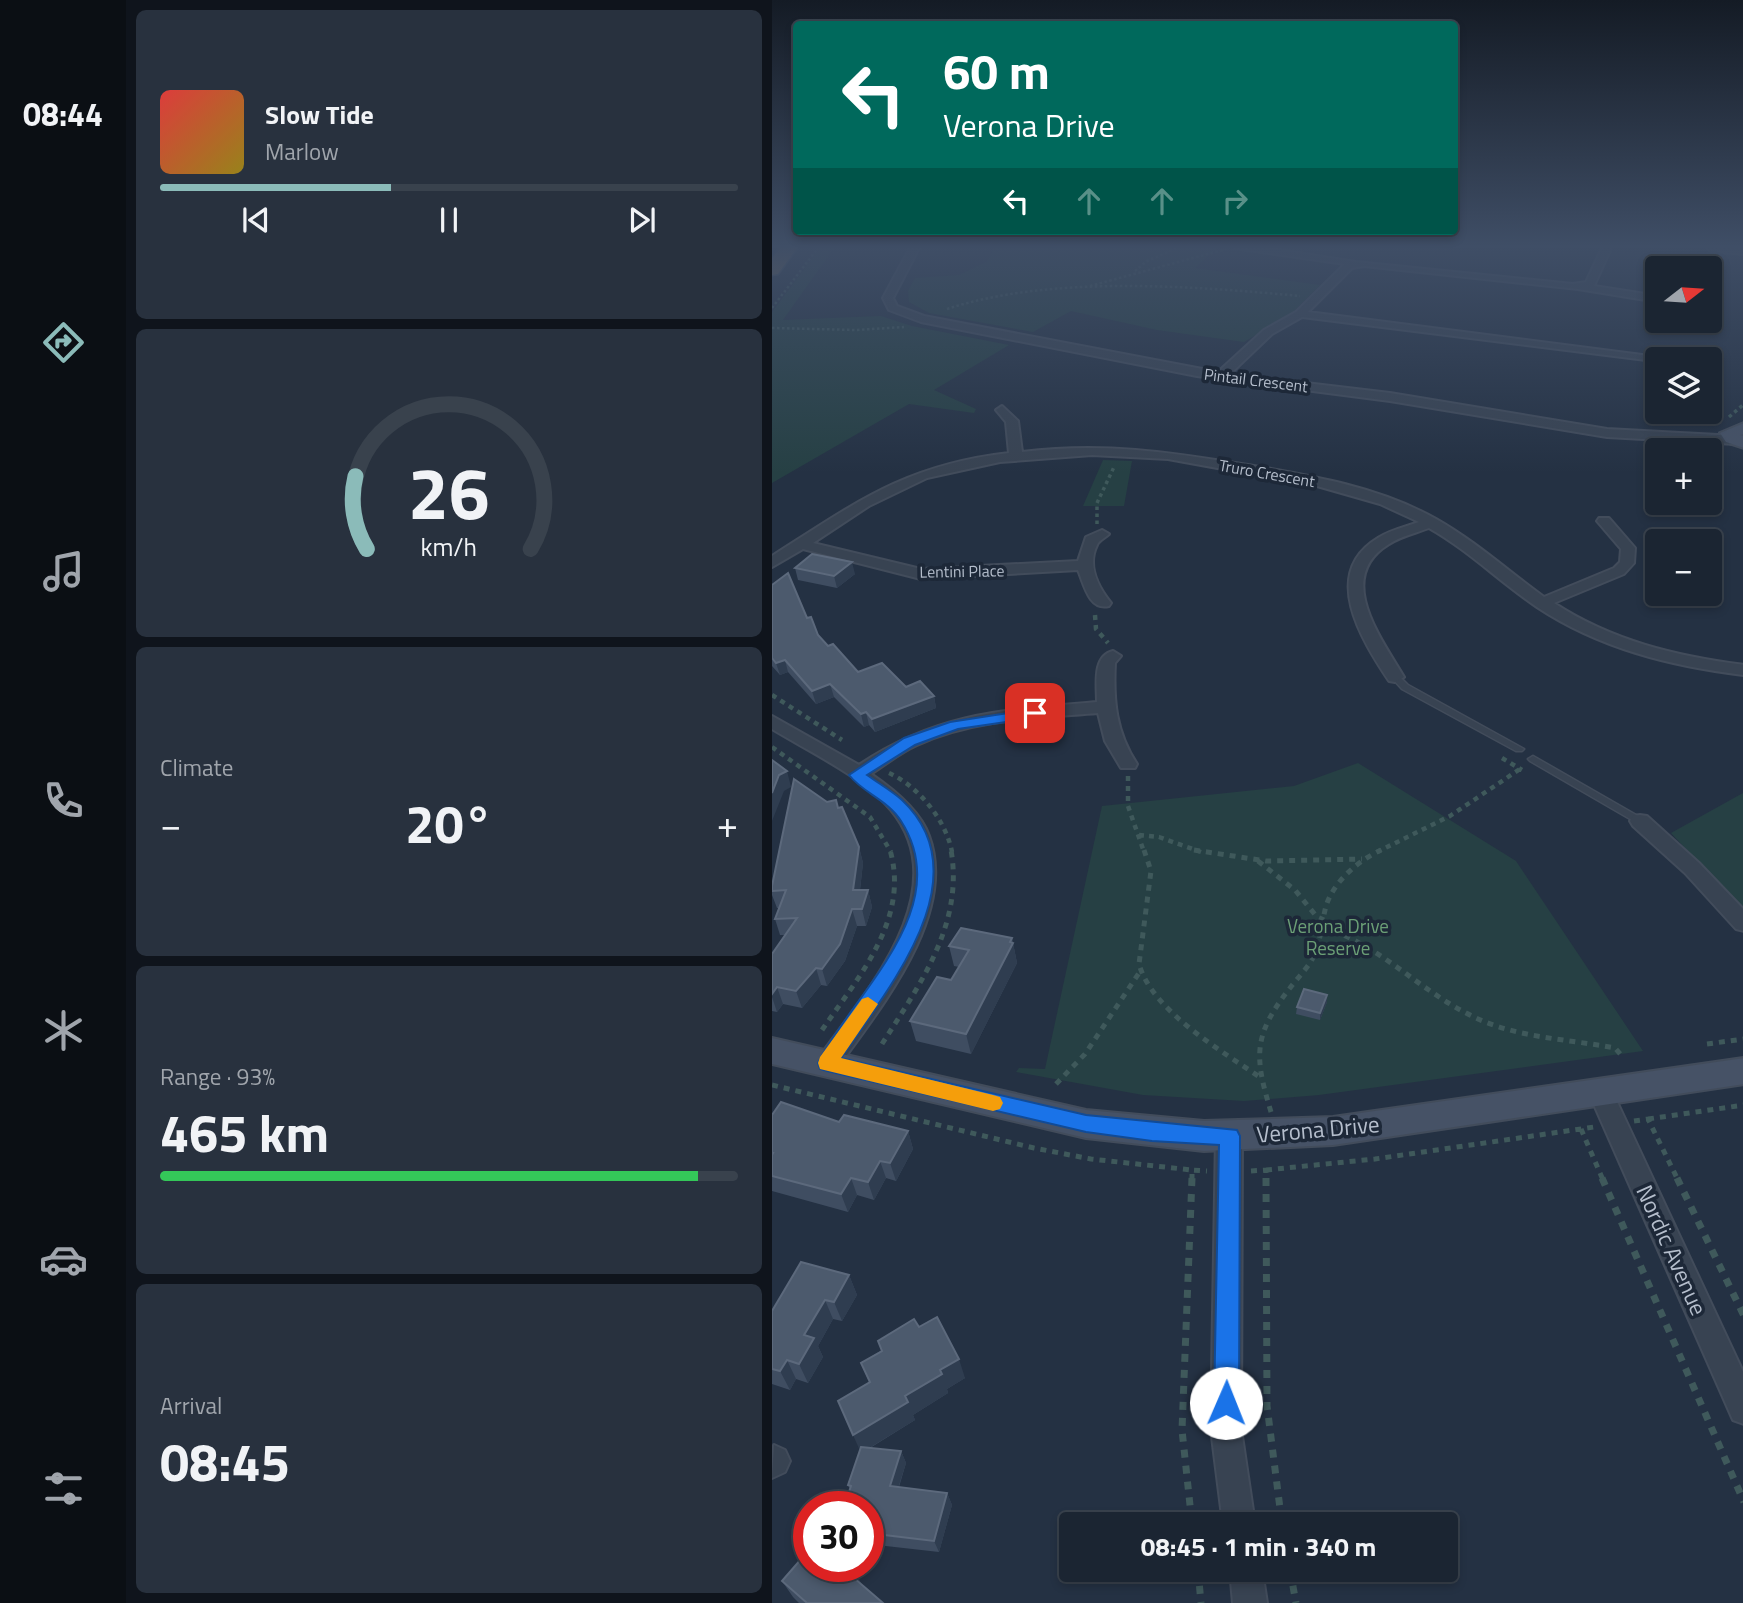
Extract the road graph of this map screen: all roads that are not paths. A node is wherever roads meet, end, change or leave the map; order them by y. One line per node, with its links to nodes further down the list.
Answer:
1 (941, 323): 5 (street, Pintail Crescent)
2 (1284, 323): 5 (street)
3 (1368, 323): 4 (street)
4 (1645, 358)
5 (1221, 376): 7 (street, Pintail Crescent)
6 (1001, 409): 8 (street)
7 (1738, 433)
8 (1016, 458): 10 (street, Truro Crescent); 12 (street, Truro Crescent)
9 (1604, 521): 15 (street)
10 (1431, 522): 15 (street, Truro Crescent); 19 (street)
11 (1100, 535): 14 (street)
12 (801, 544): 13 (street, Truro Crescent); 14 (street, Lentini Place)
13 (772, 563)
14 (1084, 565): 16 (street)
15 (1542, 603): 18 (street, Truro Crescent)
16 (1099, 609)
17 (1113, 656): 20 (street)
18 (1743, 670)
19 (1395, 677): 22 (lane)
20 (1104, 707): 24 (street); 25 (street)
21 (772, 721): 25 (street)
22 (1519, 749)
23 (1533, 759): 26 (lane)
24 (1128, 764)
25 (857, 775): 29 (street)
26 (1640, 821): 27 (street)
27 (1743, 924)
28 (772, 1051): 29 (street, Verona Drive)
29 (827, 1063): 32 (street, Verona Drive)
30 (1743, 1071): 31 (street, Verona Drive)
31 (1600, 1091): 32 (street, Verona Drive); 33 (street, Nordic Avenue)
32 (1229, 1136): 34 (street)
33 (1743, 1409)
34 (1237, 1512)
35 (1247, 1582): 36 (street)
36 (1250, 1603)

